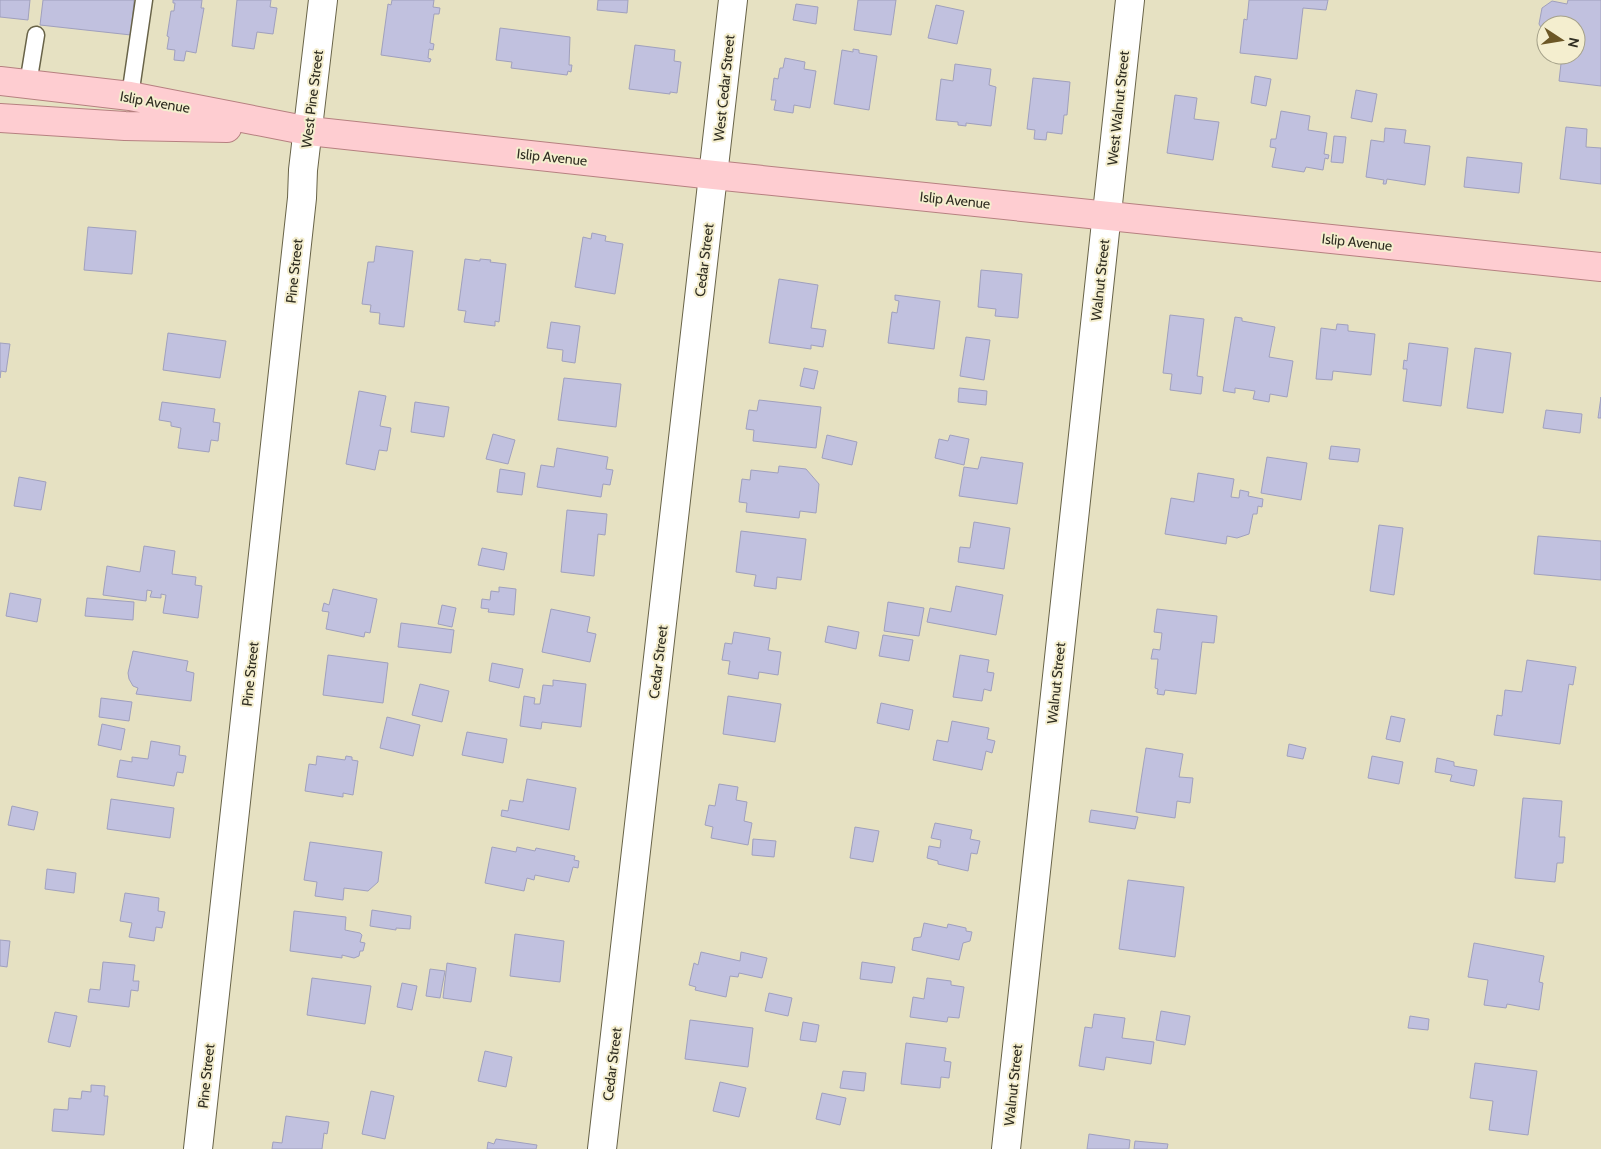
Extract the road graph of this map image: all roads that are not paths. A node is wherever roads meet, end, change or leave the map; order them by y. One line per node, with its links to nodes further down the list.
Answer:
1 (144, 0): 8 (lane)
2 (323, 0): 10 (street, West Pine Street)
3 (733, 0): 11 (street, West Cedar Street)
4 (1130, 0): 13 (street, West Walnut Street)
5 (36, 35): 7 (lane)
6 (0, 81): 7 (main road, Islip Avenue)
7 (28, 84): 8 (main road, Islip Avenue)
8 (130, 96): 10 (main road, Islip Avenue)
9 (0, 118): 10 (main road, Islip Avenue)
10 (308, 131): 11 (main road, Islip Avenue); 12 (street, West Pine Street)
11 (714, 175): 13 (main road, Islip Avenue); 16 (street, Cedar Street)
12 (302, 198): 15 (street, Pine Street)
13 (1106, 216): 14 (main road, Islip Avenue); 17 (street, Walnut Street)
14 (1601, 267)
15 (198, 1149)
16 (602, 1149)
17 (1006, 1149)

